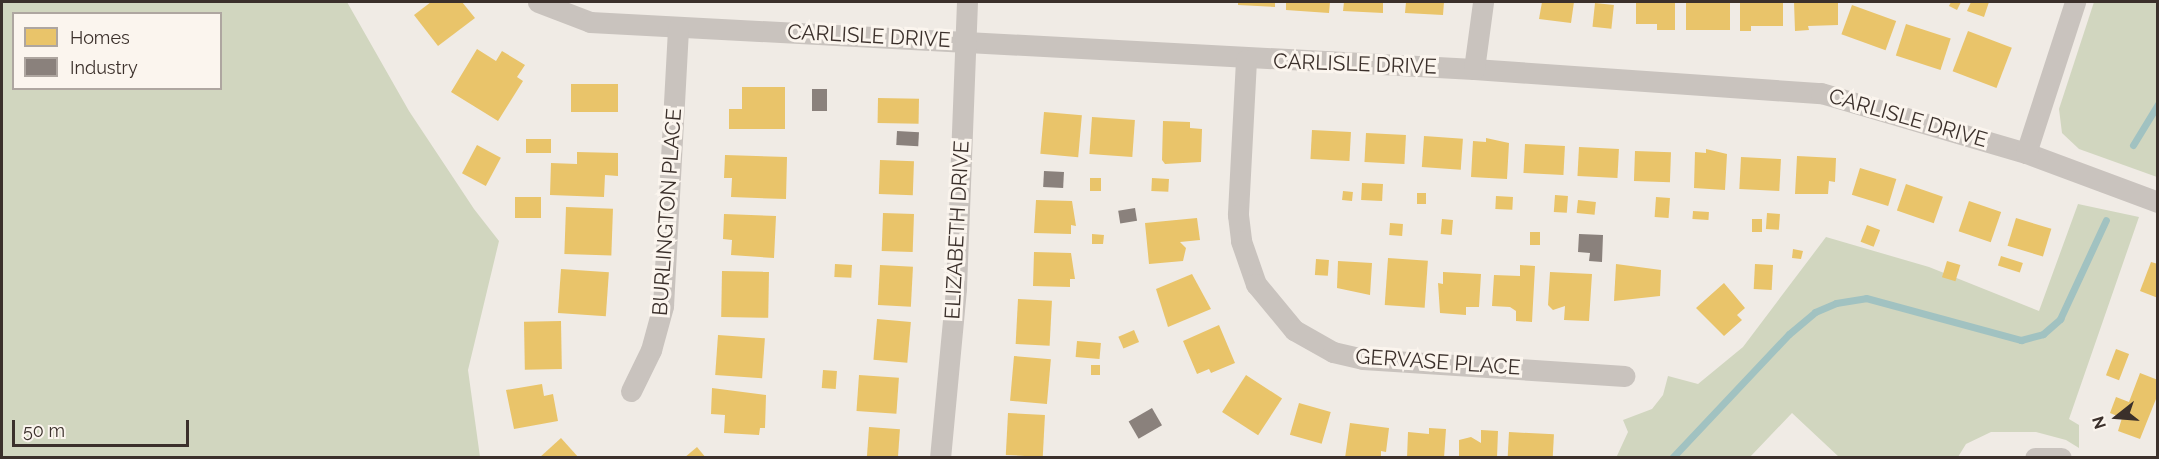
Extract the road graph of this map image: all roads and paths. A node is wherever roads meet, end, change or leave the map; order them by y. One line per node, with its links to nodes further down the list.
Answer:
1 (538, 2): 5 (street, CARLISLE DRIVE)
2 (967, 2): 6 (street, ELIZABETH DRIVE)
3 (1483, 2): 8 (street)
4 (2075, 2): 9 (street)
5 (678, 27): 6 (street, CARLISLE DRIVE); 12 (street, BURLINGTON PLACE)
6 (965, 41): 7 (street, CARLISLE DRIVE); 13 (street, ELIZABETH DRIVE)
7 (1246, 60): 8 (street, CARLISLE DRIVE); 11 (street, GERVASE PLACE)
8 (1473, 69): 9 (street, CARLISLE DRIVE)
9 (2026, 153): 10 (street, CARLISLE DRIVE)
10 (2157, 202)
11 (1624, 376)
12 (631, 391)
13 (940, 458)
14 (2035, 458): 15 (street)
15 (2061, 458)

